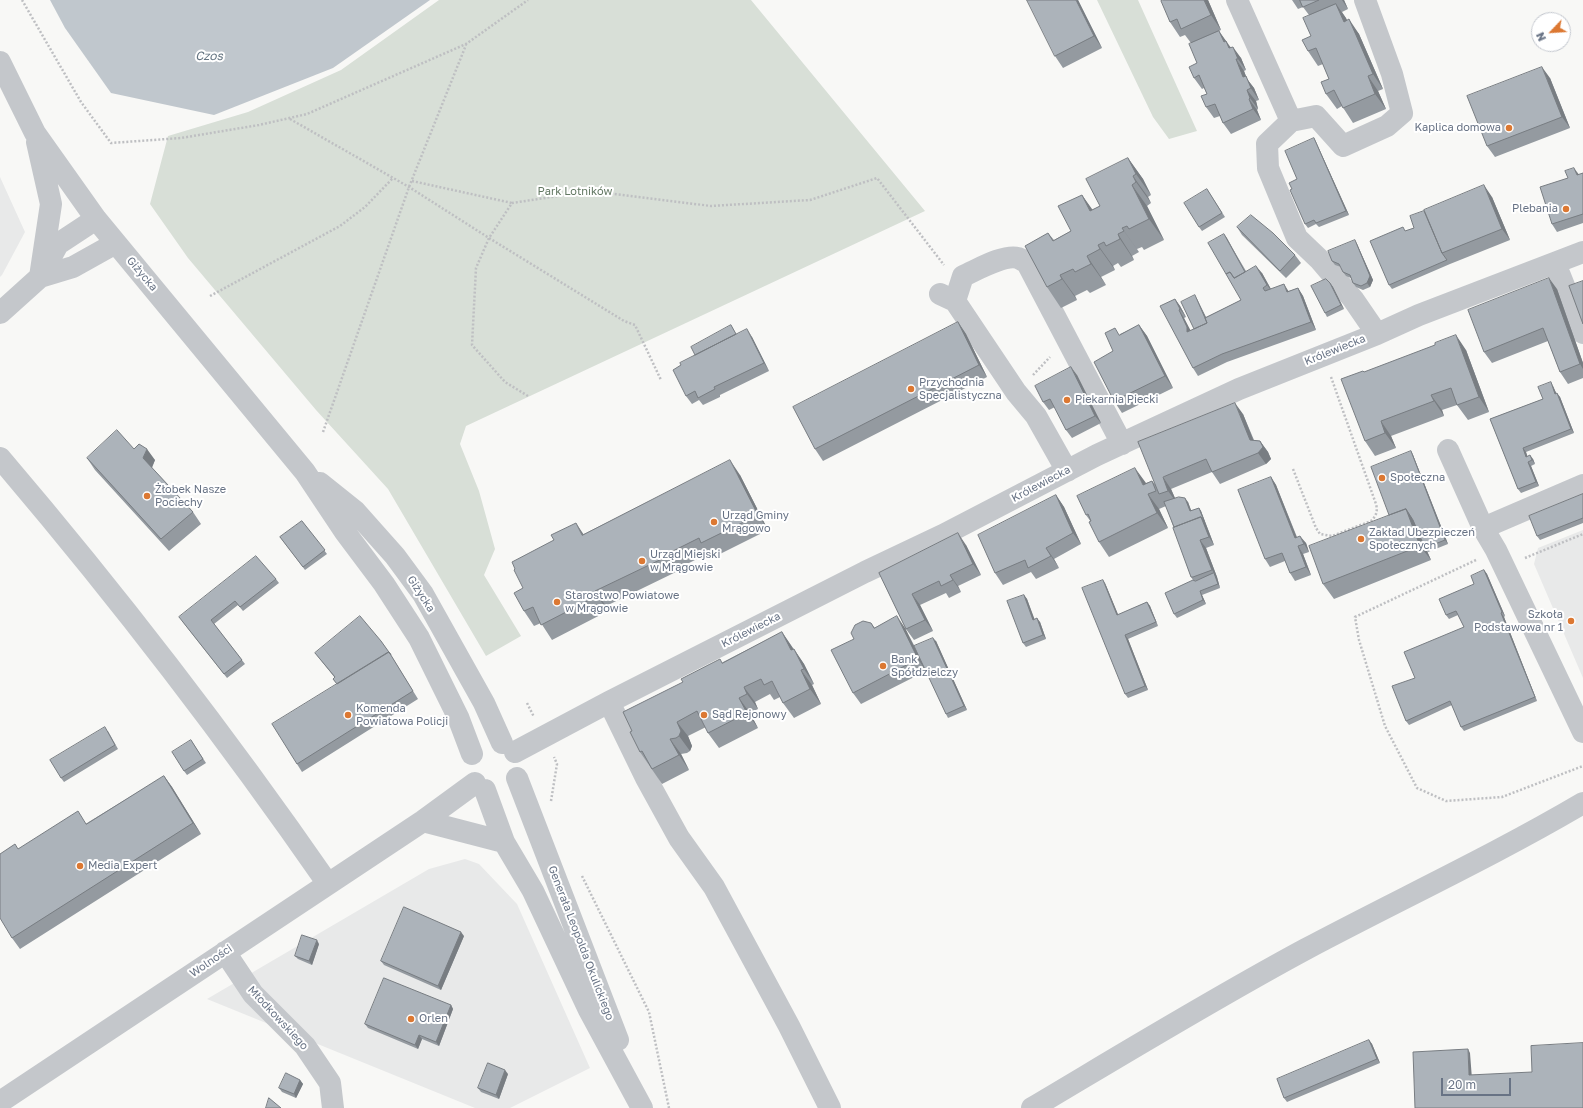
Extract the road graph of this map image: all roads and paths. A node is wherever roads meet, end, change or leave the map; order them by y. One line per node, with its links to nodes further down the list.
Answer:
1 (22, 0): 7 (path)
2 (528, 0): 5 (path)
3 (1237, 0): 8 (street)
4 (1366, 0): 8 (street)
5 (466, 44): 7 (path); 11 (path)
6 (0, 62): 9 (street, Giżycka)
7 (289, 119): 10 (path)
8 (1291, 121): 24 (street)
9 (35, 133): 14 (street, Giżycka); 20 (street)
10 (393, 178): 12 (path); 21 (path)
11 (412, 181): 12 (path); 13 (path)
12 (409, 187): 15 (path); 30 (path)
13 (512, 203): 15 (path); 19 (path)
14 (96, 220): 16 (street, Giżycka); 20 (street)
15 (489, 238): 27 (path); 29 (path)
16 (116, 243): 20 (street); 36 (street, Giżycka)
17 (1583, 252): 18 (street, Królewiecka)
18 (1555, 263): 23 (street); 24 (street, Królewiecka)
19 (945, 266)
20 (40, 277): 22 (street)
21 (210, 296)
22 (0, 313)
23 (1583, 333)
24 (1377, 334): 31 (street, Królewiecka)
25 (1067, 340): 28 (path); 28 (street); 31 (street)
26 (1329, 372): 34 (path)
27 (661, 380)
28 (1016, 392): 35 (street)
29 (528, 396)
30 (323, 432)
31 (1122, 444): 35 (street, Królewiecka)
32 (1448, 450): 38 (street)
33 (0, 458): 54 (street)
34 (1294, 468)
35 (1067, 471): 41 (street, Królewiecka)
36 (306, 472): 43 (street, Giżycka); 44 (street, Giżycka)
37 (1583, 486): 38 (street)
38 (1483, 528): 40 (street)
39 (1583, 534): 40 (path)
40 (1500, 558): 42 (street); 46 (path)
41 (609, 702): 43 (street, Królewiecka); 60 (street)
42 (1583, 732)
43 (511, 741): 44 (street); 47 (street)
44 (472, 754): 48 (street)
45 (557, 764): 50 (path)
46 (1583, 766)
47 (517, 778): 48 (street); 58 (street, Generała Leopolda Okulickiego)
48 (480, 786): 51 (street, Wolności); 52 (street, Generała Leopolda Okulickiego)
49 (1583, 803): 61 (street)
50 (551, 806)
51 (423, 820): 52 (street); 54 (street, Wolności)
52 (504, 842): 58 (street, Generała Leopolda Okulickiego)
53 (578, 870): 59 (path)
54 (328, 884): 55 (street, Wolności)
55 (225, 952): 56 (street, Wolności); 57 (street, Młodkowskiego)
56 (0, 1102)
57 (333, 1108)
58 (643, 1108)
59 (669, 1108)
60 (830, 1108)
61 (1032, 1108)

